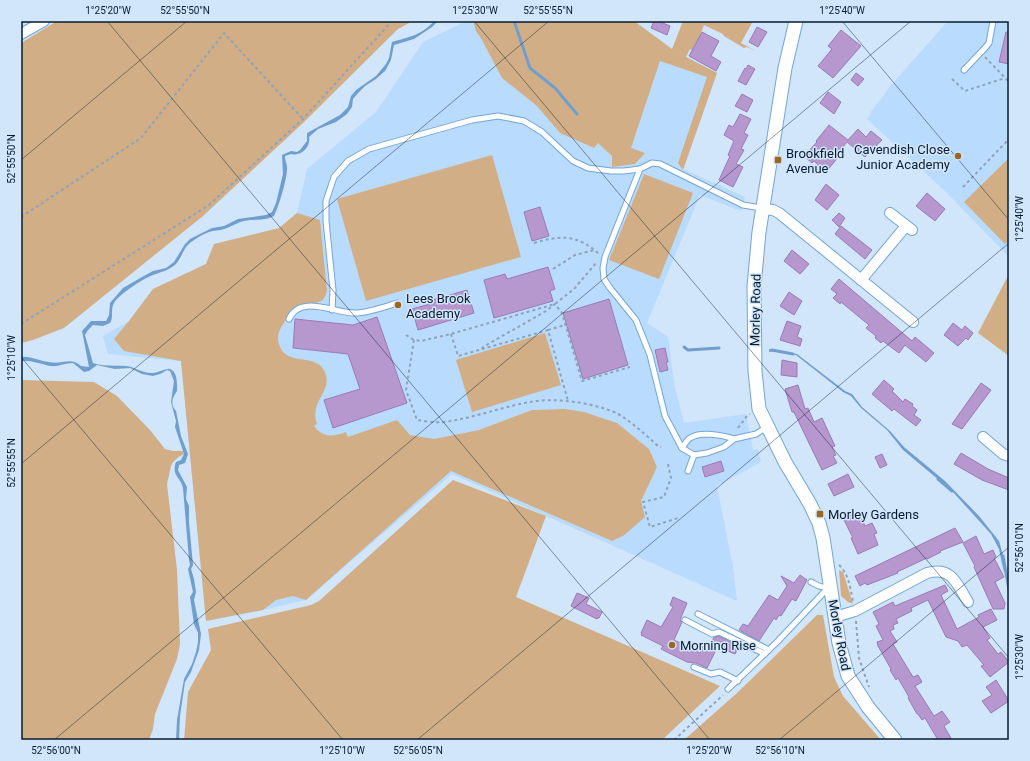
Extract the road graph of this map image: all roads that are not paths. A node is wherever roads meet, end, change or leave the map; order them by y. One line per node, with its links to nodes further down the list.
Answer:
1 (44, 21): 4 (street)
2 (796, 21): 7 (street, Morley Road)
3 (993, 21): 5 (lane)
4 (21, 34)
5 (964, 70)
6 (640, 169): 7 (lane); 11 (lane); 17 (lane)
7 (763, 208): 9 (street); 14 (street, Morley Road)
8 (890, 213): 9 (street)
9 (860, 280): 13 (street)
10 (397, 304): 11 (lane)
11 (332, 310): 12 (lane)
12 (289, 319)
13 (913, 322)
14 (767, 427): 16 (lane); 22 (street, Morley Road)
15 (983, 438): 19 (street)
16 (734, 439): 17 (lane); 18 (lane)
17 (682, 448): 18 (lane)
18 (694, 455): 20 (lane)
19 (1009, 456)
20 (688, 471)
21 (811, 582): 22 (lane)
22 (830, 586): 25 (street, Morley Road); 27 (lane, Morley Road)
23 (968, 602): 25 (street)
24 (698, 614): 27 (lane)
25 (835, 617): 31 (street, Morley Road)
26 (685, 620): 27 (lane)
27 (767, 652): 29 (lane, Morley Road)
28 (694, 668): 29 (lane)
29 (738, 681): 30 (lane, Morley Road)
30 (728, 690)
31 (895, 740)

